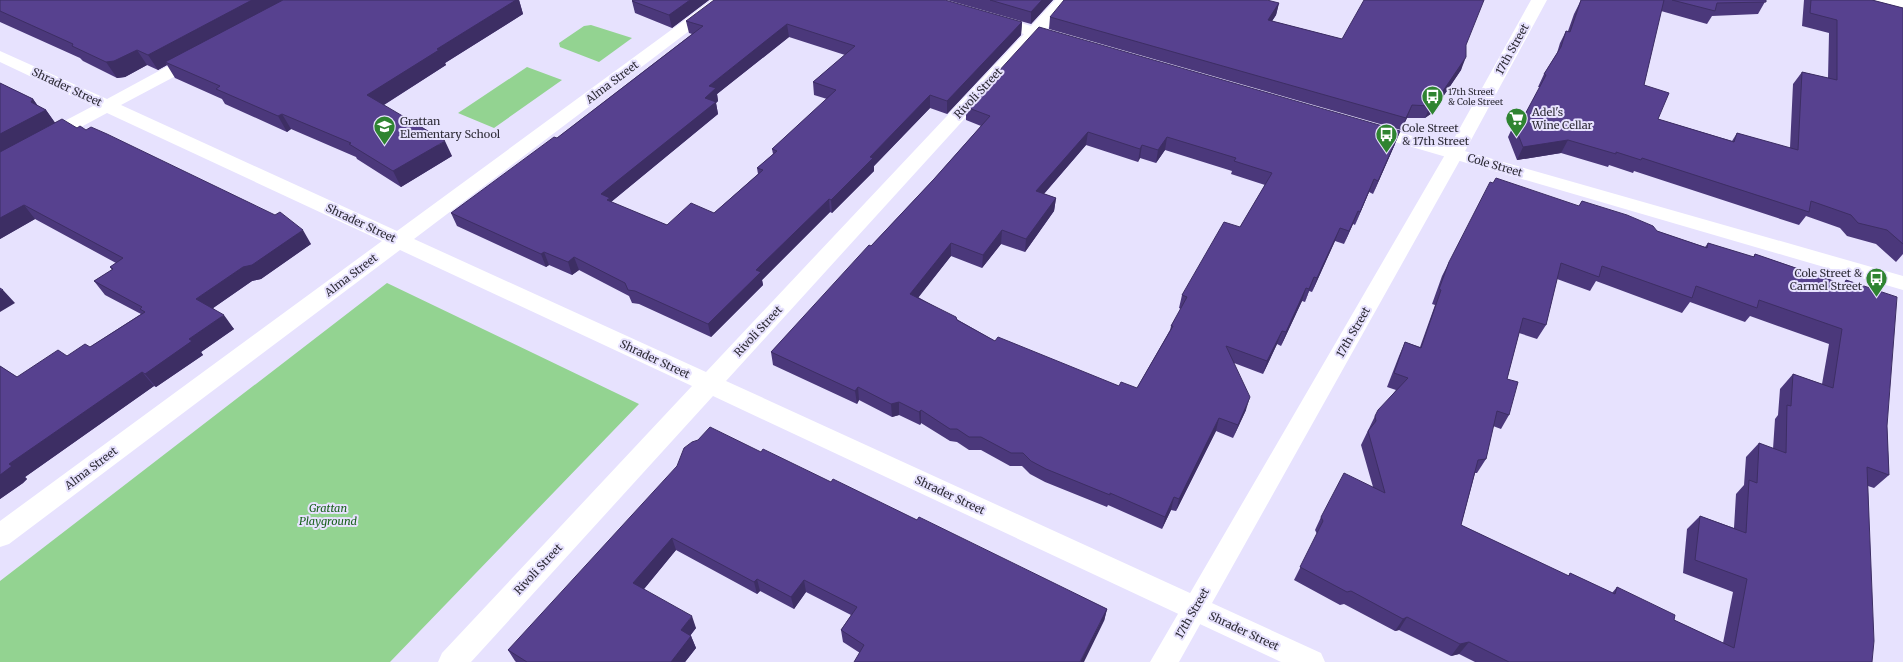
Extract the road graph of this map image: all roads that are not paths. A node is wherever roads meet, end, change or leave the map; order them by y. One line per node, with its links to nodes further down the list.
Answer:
1 (722, 0): 15 (street, Alma Street)
2 (1064, 0): 7 (street, Rivoli Street)
3 (1539, 0): 13 (street, 17th Street)
4 (1880, 0): 5 (street)
5 (1903, 5)
6 (976, 15): 7 (street)
7 (1035, 32): 8 (street); 17 (street, Rivoli Street)
8 (1082, 45)
9 (214, 48): 11 (street)
10 (0, 56): 11 (street, Shrader Street)
11 (107, 106): 14 (street); 15 (street, Shrader Street)
12 (1357, 125): 13 (street, Cole Street)
13 (1455, 153): 16 (street, Cole Street); 19 (street, 17th Street)
14 (0, 163)
15 (398, 240): 17 (street, Shrader Street); 18 (street, Alma Street)
16 (1903, 283)
17 (709, 384): 19 (street, Shrader Street); 20 (street, Rivoli Street)
18 (0, 536)
19 (1195, 609): 21 (street, 17th Street); 22 (street, Shrader Street)
20 (452, 662)
21 (1164, 662)
22 (1311, 662)

